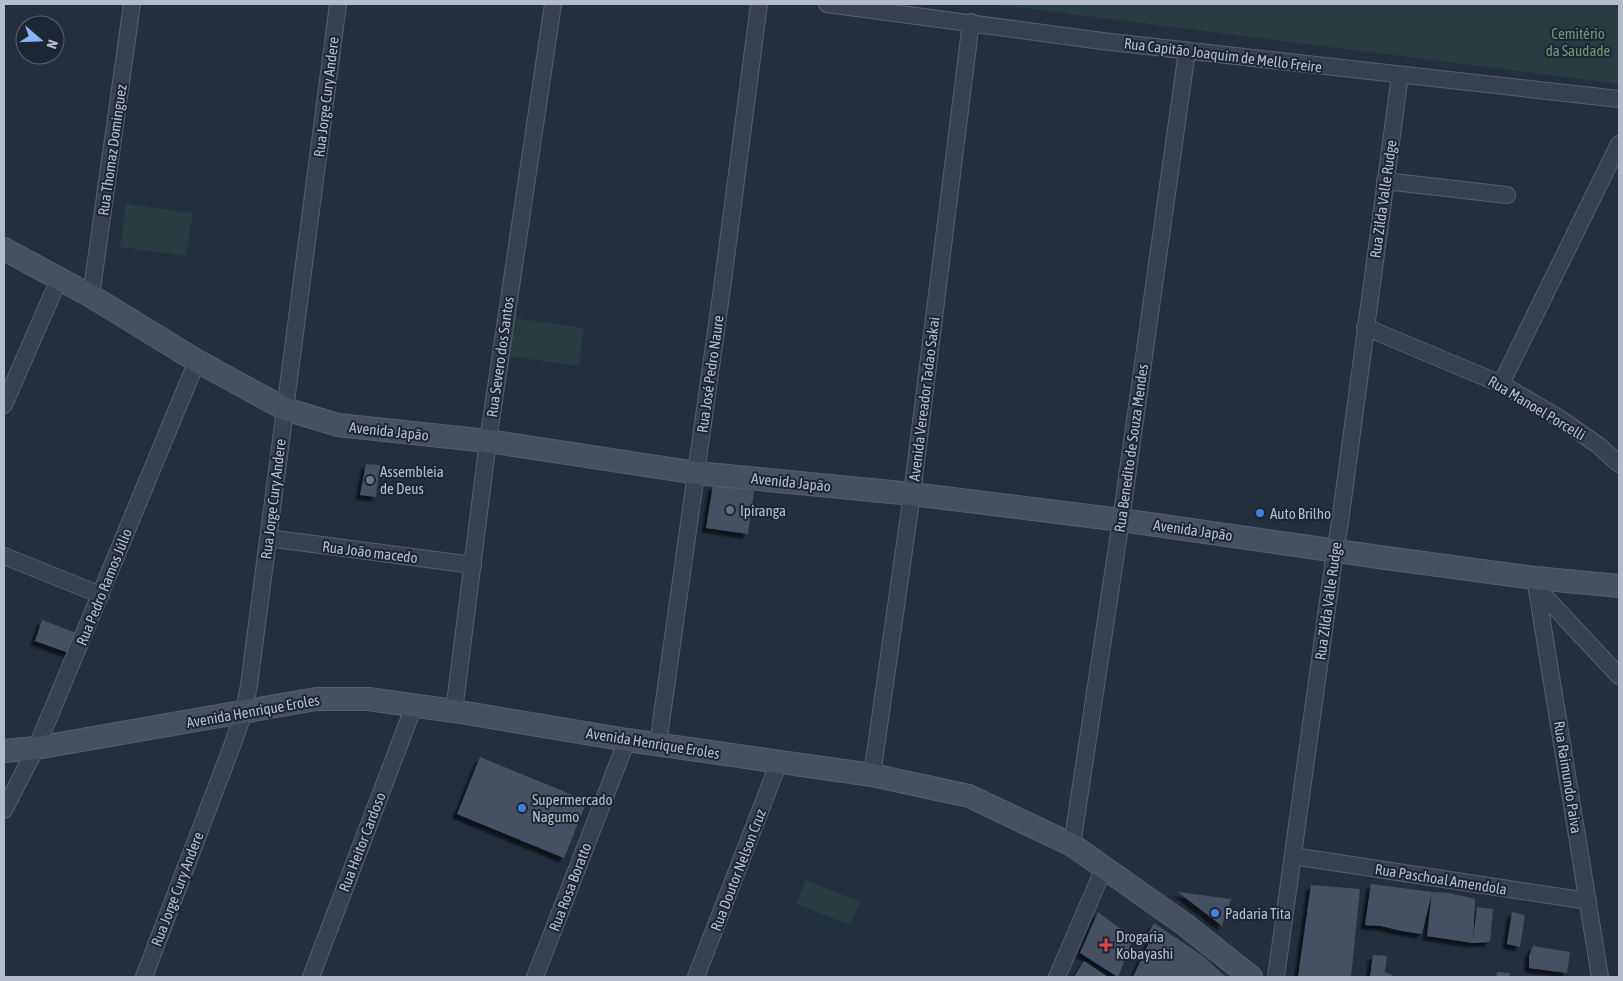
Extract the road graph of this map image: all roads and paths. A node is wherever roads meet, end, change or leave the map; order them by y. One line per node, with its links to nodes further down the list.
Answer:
1 (132, 4): 15 (street, Rua Thomaz Dominguez)
2 (338, 4): 20 (street, Rua Jorge Cury Andere)
3 (553, 4): 21 (street, Rua Severo dos Santos)
4 (759, 4): 23 (street, Rua José Pedro Naure)
5 (827, 4): 6 (street, Rua Capitão Joaquim de Mello Freire)
6 (971, 22): 7 (street, Rua Capitão Joaquim de Mello Freire); 24 (street, Avenida Vereador Tadao Sakai)
7 (1187, 51): 8 (street, Rua Capitão Joaquim de Mello Freire); 25 (street, Rua Benedito de Souza Mendes)
8 (1400, 75): 9 (street, Rua Capitão Joaquim de Mello Freire); 11 (street, Rua Zilda Valle Rudge)
9 (1619, 100)
10 (1619, 144): 18 (street)
11 (1385, 181): 12 (street); 16 (street, Rua Zilda Valle Rudge)
12 (1507, 195)
13 (4, 250): 14 (main road, Avenida Japão)
14 (59, 279): 15 (main road, Avenida Japão); 19 (street)
15 (91, 296): 17 (main road, Avenida Japão)
16 (1366, 327): 18 (street, Rua Manoel Porcelli); 27 (street, Rua Zilda Valle Rudge)
17 (197, 361): 20 (main road, Avenida Japão); 32 (street, Rua Pedro Ramos Júlio)
18 (1502, 384): 22 (street, Rua Manoel Porcelli)
19 (4, 405)
20 (285, 409): 21 (main road, Avenida Japão); 26 (street, Rua Jorge Cury Andere)
21 (488, 441): 23 (main road, Avenida Japão); 29 (street, Rua Severo dos Santos)
22 (1619, 464)
23 (697, 473): 24 (main road, Avenida Japão); 38 (street, Rua José Pedro Naure)
24 (912, 494): 25 (main road, Avenida Japão); 42 (street, Avenida Vereador Tadao Sakai)
25 (1121, 520): 27 (main road, Avenida Japão); 44 (street, Rua Benedito de Souza Mendes)
26 (268, 538): 29 (street, Rua João macedo); 36 (street, Rua Jorge Cury Andere)
27 (1335, 551): 30 (main road, Avenida Japão); 45 (street, Rua Zilda Valle Rudge)
28 (4, 556): 32 (street)
29 (473, 565): 35 (street, Rua Severo dos Santos)
30 (1536, 582): 31 (main road, Avenida Japão); 33 (street); 47 (street, Rua Raimundo Paiva)
31 (1619, 586)
32 (100, 595): 39 (street, Rua Pedro Ramos Júlio)
33 (1619, 676)
34 (414, 706): 35 (main road, Avenida Henrique Eroles); 36 (main road, Avenida Henrique Eroles); 49 (street, Rua Heitor Cardoso)
35 (454, 711): 37 (main road, Avenida Henrique Eroles)
36 (244, 712): 39 (main road, Avenida Henrique Eroles); 48 (street, Rua Jorge Cury Andere)
37 (627, 740): 38 (main road, Avenida Henrique Eroles); 50 (street, Rua Rosa Boratto)
38 (658, 744): 41 (main road, Avenida Henrique Eroles)
39 (36, 748): 40 (main road, Avenida Henrique Eroles); 43 (street, Rua Pedro Ramos Júlio)
40 (4, 750)
41 (779, 762): 42 (main road, Avenida Henrique Eroles); 51 (street, Rua Doutor Nelson Cruz)
42 (872, 775): 44 (main road, Avenida Henrique Eroles)
43 (4, 810)
44 (1072, 845): 46 (main road, Avenida Henrique Eroles)
45 (1293, 856): 47 (street, Rua Paschoal Amendola); 54 (street, Rua Zilda Valle Rudge)
46 (1104, 868): 52 (street); 53 (main road, Avenida Henrique Eroles)
47 (1588, 901): 55 (street, Rua Raimundo Paiva)
48 (144, 977)
49 (310, 977)
50 (536, 977)
51 (696, 977)
52 (1057, 977)
53 (1251, 977)
54 (1276, 977)
55 (1600, 977)

